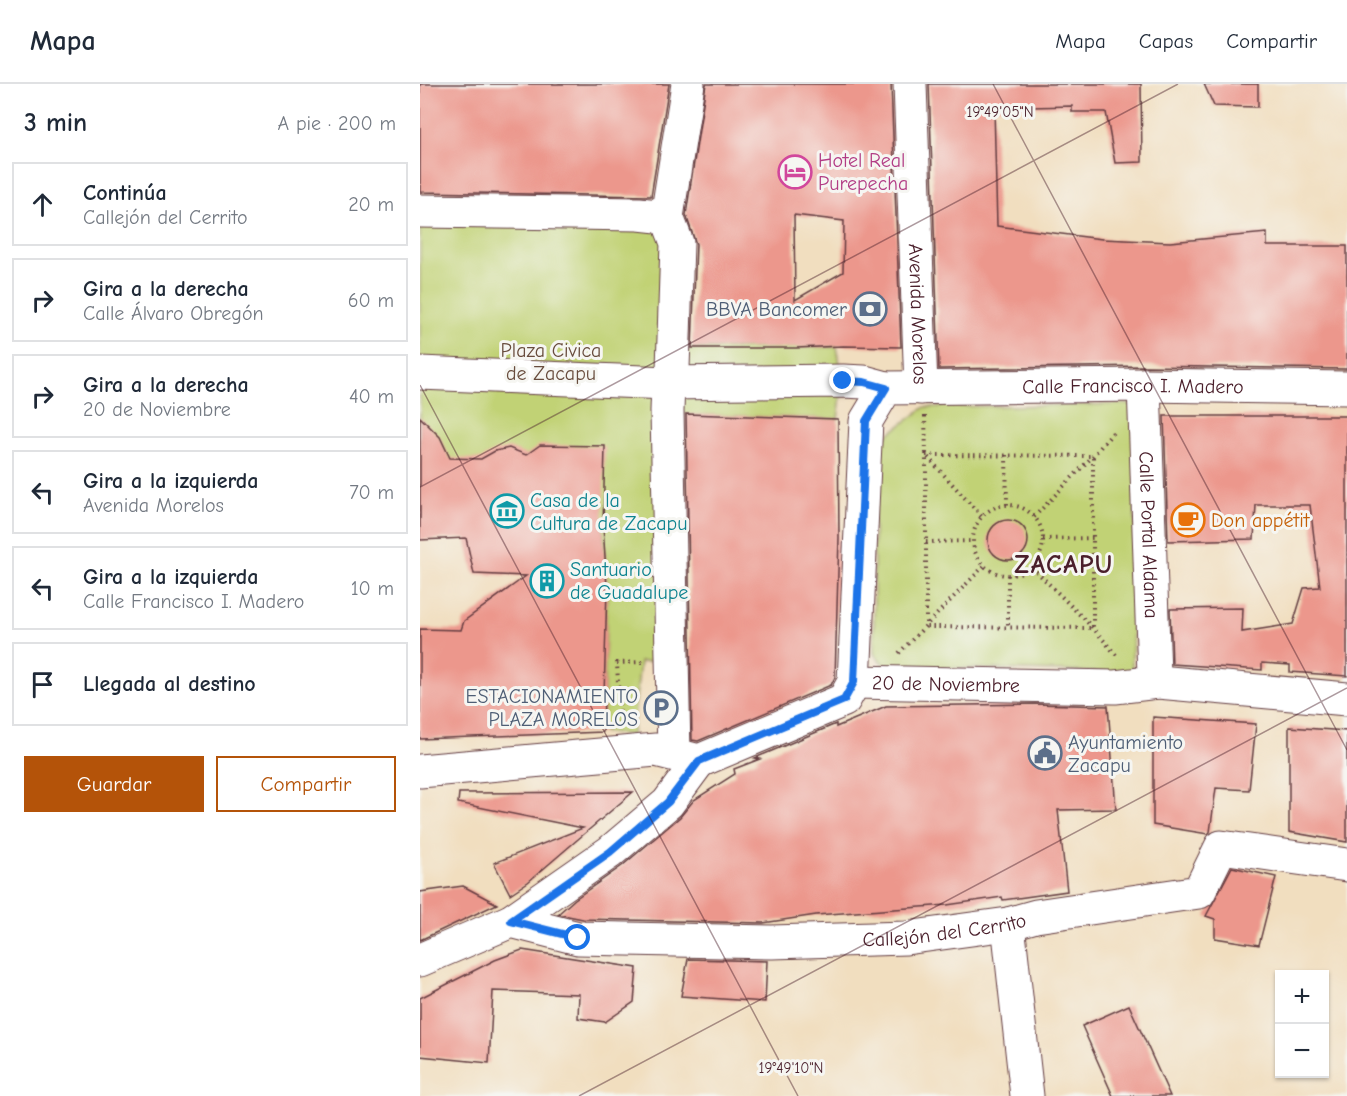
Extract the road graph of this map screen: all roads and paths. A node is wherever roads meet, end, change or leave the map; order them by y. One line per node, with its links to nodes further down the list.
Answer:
1 (688, 84): 4 (street)
2 (910, 84): 10 (street, Avenida Morelos)
3 (420, 211): 4 (street)
4 (667, 217): 6 (street)
5 (420, 373): 6 (street)
6 (668, 383): 8 (street); 28 (street)
7 (1144, 385): 9 (street, Calle Francisco I. Madero); 10 (street, Calle Francisco I. Madero); 31 (street, Calle Portal Aldama)
8 (886, 388): 10 (street, Avenida Morelos); 30 (street, Avenida Morelos)
9 (1347, 388)
10 (923, 397): 11 (path)
11 (926, 455): 12 (path); 15 (path); 20 (path)
12 (1006, 455): 13 (path); 14 (path)
13 (1093, 456): 16 (path); 17 (path)
14 (1007, 505): 15 (path); 16 (path)
15 (982, 517): 19 (path)
16 (1034, 517): 18 (path)
17 (1093, 538): 18 (path); 26 (path)
18 (1043, 540): 22 (path)
19 (974, 541): 20 (path); 21 (path)
20 (926, 542): 24 (path)
21 (985, 565): 23 (path); 24 (path)
22 (1032, 567): 23 (path); 26 (path)
23 (1008, 575): 25 (path)
24 (926, 627): 25 (path); 27 (path)
25 (1008, 628): 26 (path)
26 (1093, 628): 29 (path)
27 (893, 658)
28 (664, 671): 33 (path); 34 (street)
29 (1120, 676): 30 (street, 20 de Noviembre); 31 (street, 20 de Noviembre)
30 (854, 682): 34 (street, 20 de Noviembre)
31 (1158, 682): 32 (street, 20 de Noviembre)
32 (1347, 699)
33 (621, 733)
34 (676, 755): 35 (street); 37 (street)
35 (420, 771)
36 (1341, 863): 38 (street, Callejón del Cerrito)
37 (511, 921): 38 (street, Callejón del Cerrito); 39 (street)
38 (1008, 924): 40 (street)
39 (420, 960)
40 (1027, 1096)

